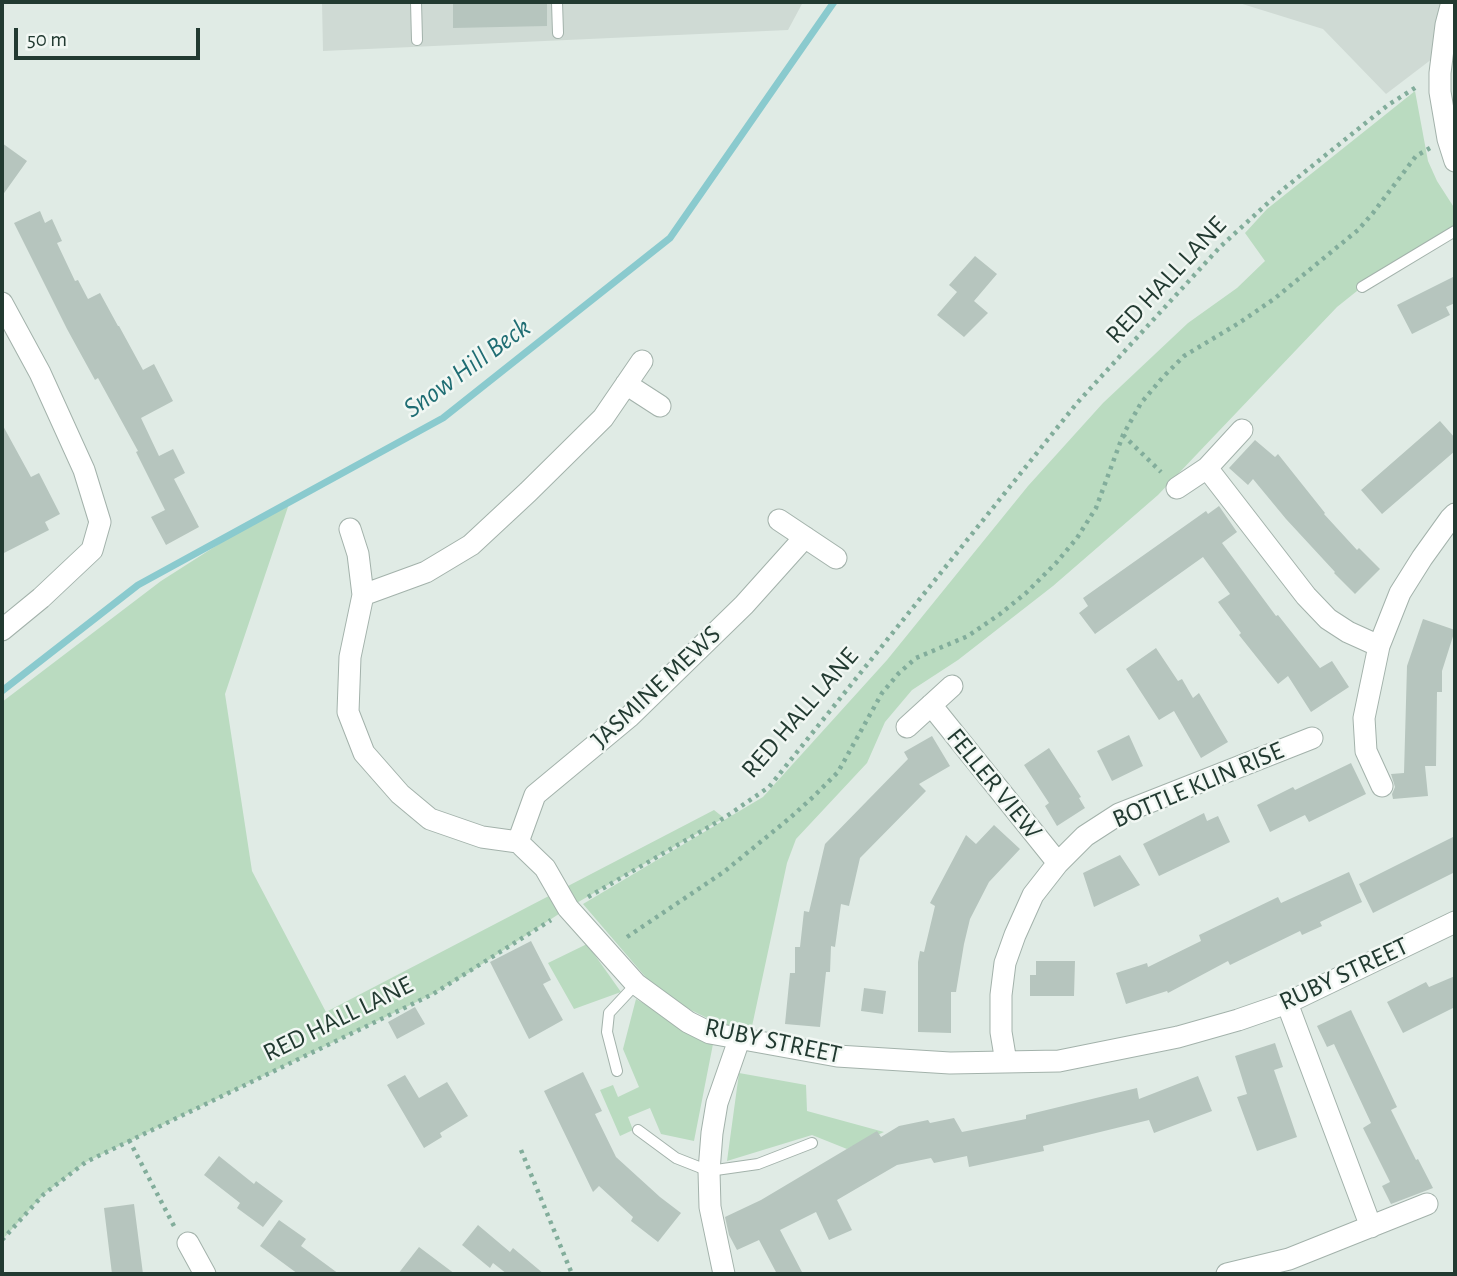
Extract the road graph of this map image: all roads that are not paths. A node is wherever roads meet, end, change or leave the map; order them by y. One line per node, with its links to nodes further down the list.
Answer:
1 (416, 2): 5 (lane)
2 (557, 2): 4 (lane)
3 (1452, 2): 6 (street)
4 (558, 33)
5 (417, 40)
6 (1455, 161)
7 (1455, 231): 8 (lane)
8 (1362, 286)
9 (2, 303): 22 (street)
10 (642, 360): 11 (street)
11 (626, 384): 12 (street); 21 (street)
12 (660, 405)
13 (1242, 430): 14 (street)
14 (1207, 468): 15 (street); 23 (street)
15 (1177, 488)
16 (1455, 514): 23 (street)
17 (779, 520): 19 (street)
18 (350, 529): 21 (street)
19 (805, 537): 20 (street); 29 (street, JASMINE MEWS)
20 (836, 558)
21 (363, 595): 29 (street)
22 (2, 629)
23 (1379, 646): 28 (street)
24 (952, 686): 25 (street, FELLER VIEW)
25 (931, 705): 26 (street, FELLER VIEW); 30 (street, FELLER VIEW)
26 (907, 727)
27 (1312, 738): 30 (street, BOTTLE KLIN RISE)
28 (1382, 786)
29 (518, 842): 32 (street, RUBY STREET)
30 (1058, 863): 35 (street, BOTTLE KLIN RISE)
31 (1455, 922): 33 (street, RUBY STREET)
32 (636, 984): 34 (street, RUBY STREET); 36 (lane)
33 (1287, 1003): 35 (street, RUBY STREET); 41 (street)
34 (739, 1040): 35 (street, RUBY STREET); 39 (street)
35 (1006, 1062)
36 (617, 1071)
37 (638, 1130): 39 (lane)
38 (812, 1143): 39 (lane)
39 (709, 1171): 44 (street)
40 (1427, 1204): 41 (street)
41 (1371, 1227): 45 (street)
42 (188, 1243): 43 (street)
43 (205, 1274)
44 (724, 1274)
45 (1227, 1274)

